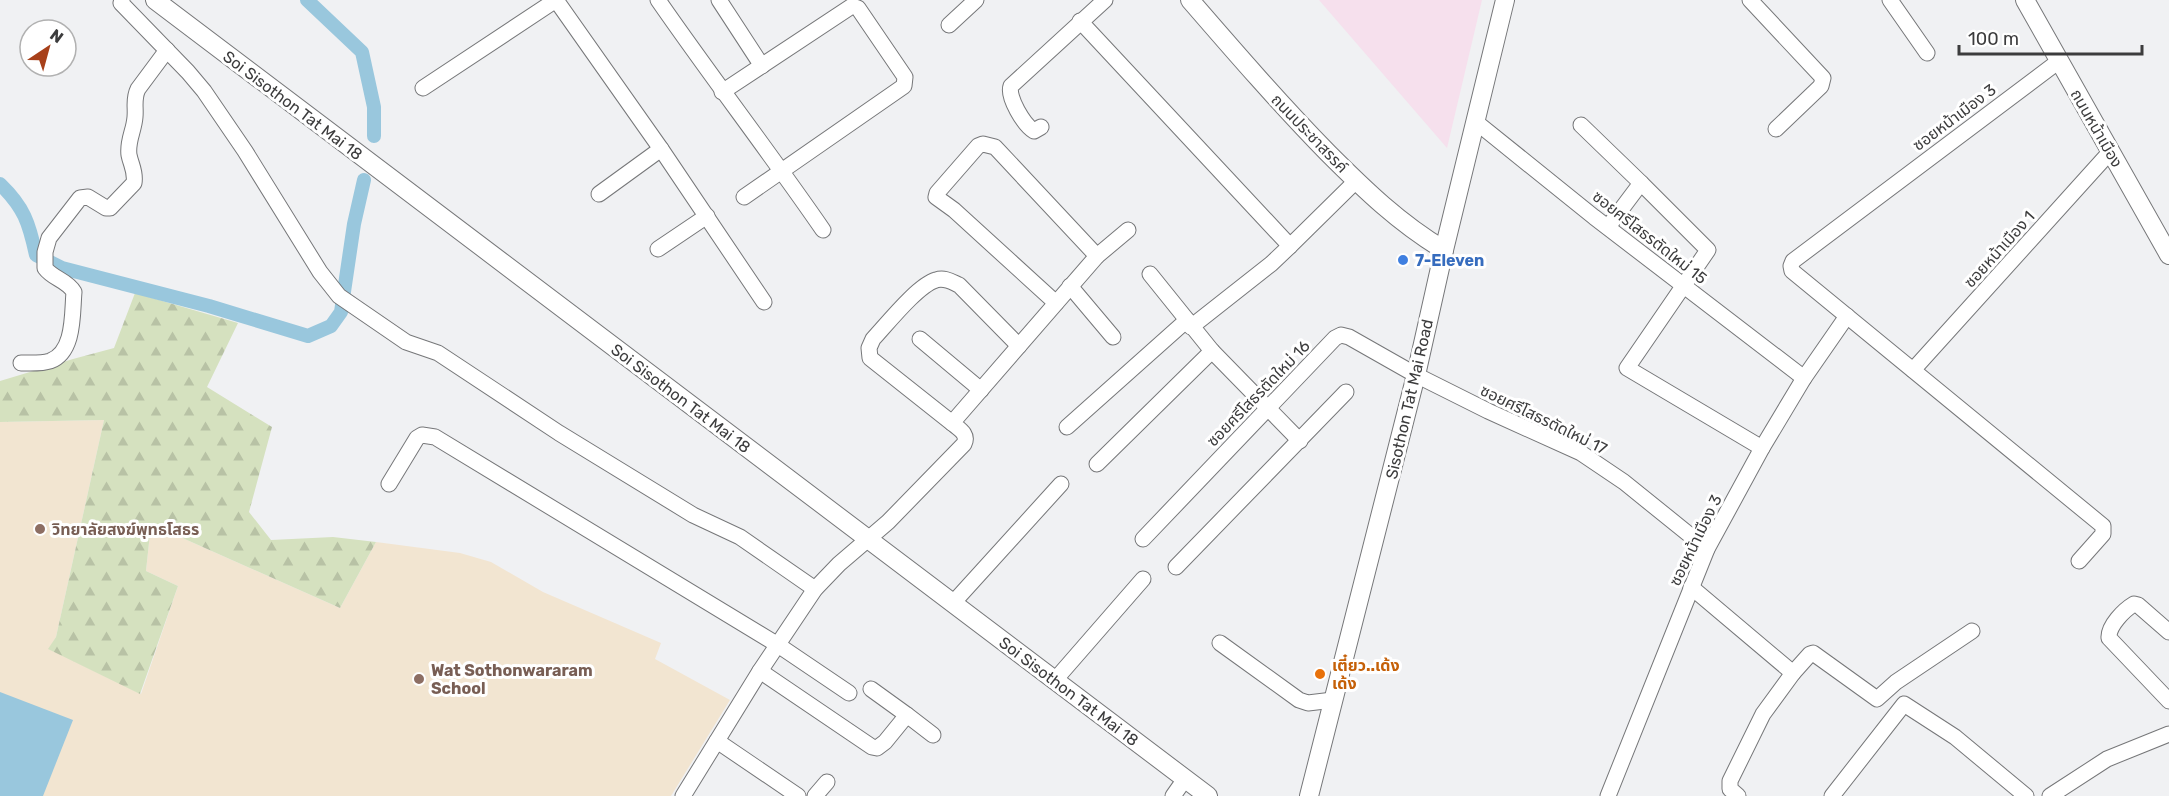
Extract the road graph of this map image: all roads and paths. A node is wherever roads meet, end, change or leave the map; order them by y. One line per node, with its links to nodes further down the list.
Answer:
1 (122, 0): 15 (street)
2 (155, 0): 67 (street, Soi Sisothon Tat Mai 18)
3 (556, 0): 19 (street); 25 (street)
4 (658, 0): 20 (street)
5 (719, 0): 18 (street)
6 (1105, 0): 13 (street)
7 (1190, 0): 28 (street, ถนนประชาสรรค์)
8 (1505, 0): 21 (street, Sisothon Tat Mai Road)
9 (1750, 0): 24 (street)
10 (1890, 0): 16 (street)
11 (2025, 0): 17 (street, ถนนหน้าเมือง)
12 (974, 1): 14 (street)
13 (1080, 21): 23 (street); 36 (street)
14 (949, 25)
15 (167, 50): 52 (street); 73 (street)
16 (1927, 53)
17 (2059, 61): 26 (street, ถนนหน้าเมือง); 46 (street, ซอยหน้าเมือง 3)
18 (762, 66): 20 (street); 27 (street)
19 (423, 88)
20 (722, 92): 27 (street)
21 (1476, 122): 33 (street, ซอยศรีโสธรตัดใหม่ 15); 38 (street, Sisothon Tat Mai Road)
22 (1581, 125): 29 (street)
23 (1041, 127)
24 (1776, 129)
25 (661, 148): 30 (street); 32 (street)
26 (2110, 152): 39 (street, ถนนหน้าเมือง); 53 (street, ซอยหน้าเมือง 1)
27 (783, 172): 31 (street); 35 (street)
28 (1356, 182): 36 (street); 38 (street, ถนนประชาสรรค์)
29 (1641, 183): 33 (street); 43 (street)
30 (599, 194)
31 (744, 197)
32 (707, 216): 37 (street); 44 (street)
33 (1608, 227): 43 (street, ซอยศรีโสธรตัดใหม่ 15)
34 (1128, 230): 40 (street)
35 (823, 231)
36 (1290, 246): 47 (street)
37 (658, 249)
38 (1444, 250): 54 (street, Sisothon Tat Mai Road)
39 (2169, 255)
40 (1097, 256): 42 (street); 45 (street)
41 (1150, 274): 47 (street)
42 (1070, 286): 45 (street); 48 (street)
43 (1684, 286): 55 (street, ซอยศรีโสธรตัดใหม่ 15); 62 (street)
44 (764, 302)
45 (1056, 303): 50 (street)
46 (1847, 316): 53 (street, ซอยหน้าเมือง 3); 55 (street, ซอยหน้าเมือง 3)
47 (1189, 324): 51 (street); 60 (street)
48 (1113, 337)
49 (920, 339): 56 (street)
50 (1019, 346): 56 (street); 59 (street)
51 (1212, 351): 58 (street); 63 (street)
52 (21, 363)
53 (1913, 370): 69 (street, ซอยหน้าเมือง 3)
54 (1416, 375): 58 (street, ซอยศรีโสธรตัดใหม่ 16); 68 (street, ซอยศรีโสธรตัดใหม่ 17); 85 (street, Sisothon Tat Mai Road)
55 (1804, 378): 62 (street, ซอยหน้าเมือง 3)
56 (981, 390): 59 (street)
57 (1346, 392): 61 (street)
58 (1268, 409): 61 (street); 66 (street, ซอยศรีโสธรตัดใหม่ 16)
59 (952, 423): 67 (street)
60 (1067, 427)
61 (1300, 441): 70 (street)
62 (1762, 448): 68 (street, ซอยหน้าเมือง 3)
63 (1097, 464)
64 (389, 484): 78 (street)
65 (1061, 484): 74 (street)
66 (1143, 538)
67 (869, 540): 73 (street); 74 (street, Soi Sisothon Tat Mai 18)
68 (1707, 549): 72 (street, ซอยหน้าเมือง 3)
69 (2079, 561)
70 (1176, 567)
71 (1143, 579): 81 (street)
72 (1691, 587): 80 (street); 100 (street, ซอยหน้าเมือง 3)
73 (815, 590): 78 (street)
74 (953, 603): 81 (street, Soi Sisothon Tat Mai 18)
75 (1972, 632): 83 (street)
76 (2169, 632): 86 (street)
77 (1220, 643): 85 (street)
78 (778, 645): 79 (street); 84 (street)
79 (760, 671): 88 (street); 91 (street)
80 (1793, 673): 83 (street); 101 (street)
81 (1055, 680): 92 (street, Soi Sisothon Tat Mai 18)
82 (871, 689): 88 (street)
83 (1886, 691): 87 (street)
84 (849, 693)
85 (1333, 700): 99 (street, Sisothon Tat Mai Road)
86 (2169, 701)
87 (1904, 704): 102 (street); 103 (street)
88 (907, 715): 90 (street)
89 (2169, 734): 104 (street)
90 (933, 735)
91 (717, 741): 94 (street); 95 (street)
92 (1185, 779): 97 (street); 98 (street, Soi Sisothon Tat Mai 18)
93 (827, 782): 96 (street)
94 (683, 796)
95 (798, 796)
96 (815, 796)
97 (1173, 796)
98 (1208, 796)
99 (1309, 796)
100 (1608, 796)
101 (1738, 796)
102 (1832, 796)
103 (2026, 796)
104 (2050, 796)

